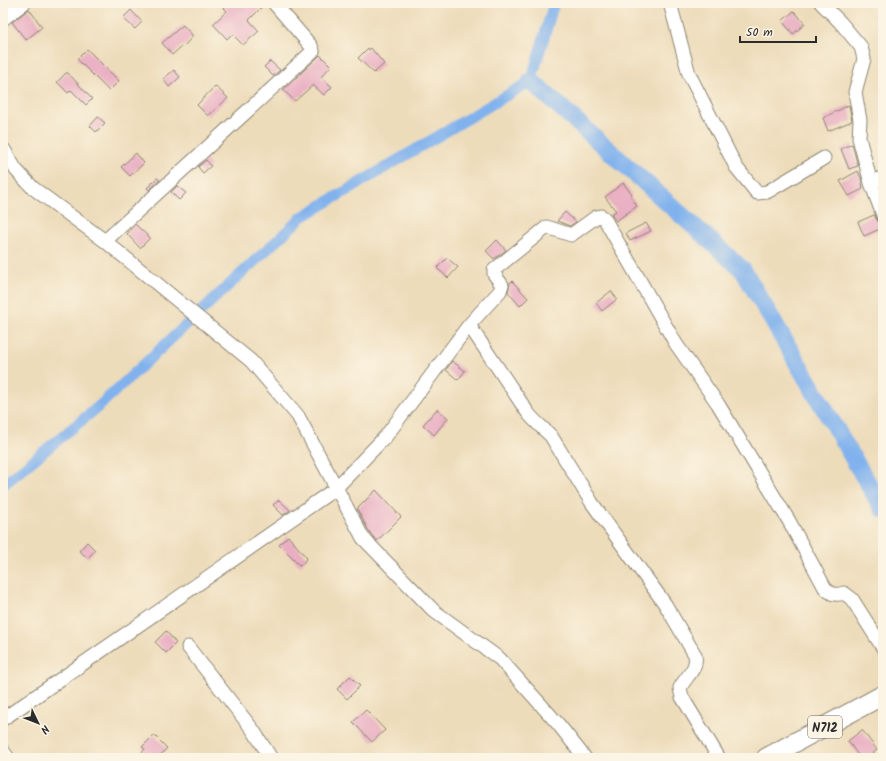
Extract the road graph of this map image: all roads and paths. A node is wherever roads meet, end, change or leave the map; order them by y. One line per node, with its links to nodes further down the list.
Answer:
1 (24, 3): 5 (street)
2 (274, 3): 11 (street)
3 (670, 3): 7 (street)
4 (821, 3): 9 (street)
5 (3, 19)
6 (3, 148): 11 (street)
7 (824, 158)
8 (883, 177): 9 (street)
9 (871, 183): 10 (street)
10 (883, 215)
11 (105, 241): 13 (street)
12 (469, 325): 13 (street); 15 (street); 22 (street)
13 (335, 489): 17 (street); 21 (street)
14 (188, 647): 20 (street)
15 (883, 648)
16 (883, 695): 23 (highway, N712)
17 (3, 719)
18 (3, 751): 19 (street)
19 (8, 758)
20 (271, 758)
21 (585, 758)
22 (720, 758)
23 (766, 758)

